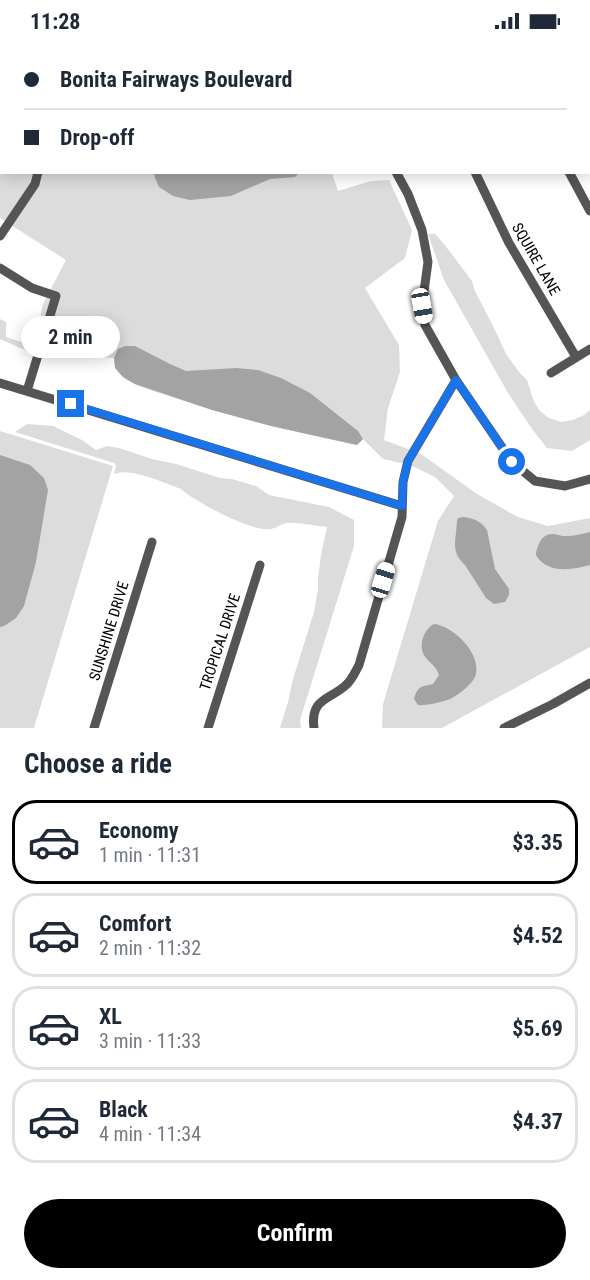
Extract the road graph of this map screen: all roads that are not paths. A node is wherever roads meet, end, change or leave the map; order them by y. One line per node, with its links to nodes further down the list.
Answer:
1 (38, 174): 6 (street)
2 (397, 174): 11 (street)
3 (476, 174): 9 (street, SQUIRE LANE)
4 (570, 174): 5 (street)
5 (590, 211)
6 (0, 236)
7 (0, 268): 13 (street)
8 (590, 349): 9 (street)
9 (576, 357): 10 (street)
10 (551, 373)
11 (456, 380): 14 (street); 15 (street)
12 (0, 382): 13 (street)
13 (27, 391): 15 (street)
14 (590, 479)
15 (402, 506): 21 (street)
16 (152, 542): 19 (street, SUNSHINE DRIVE)
17 (260, 565): 20 (street, TROPICAL DRIVE)
18 (590, 683): 22 (street)
19 (94, 728)
20 (208, 728)
21 (314, 728)
22 (504, 728)

